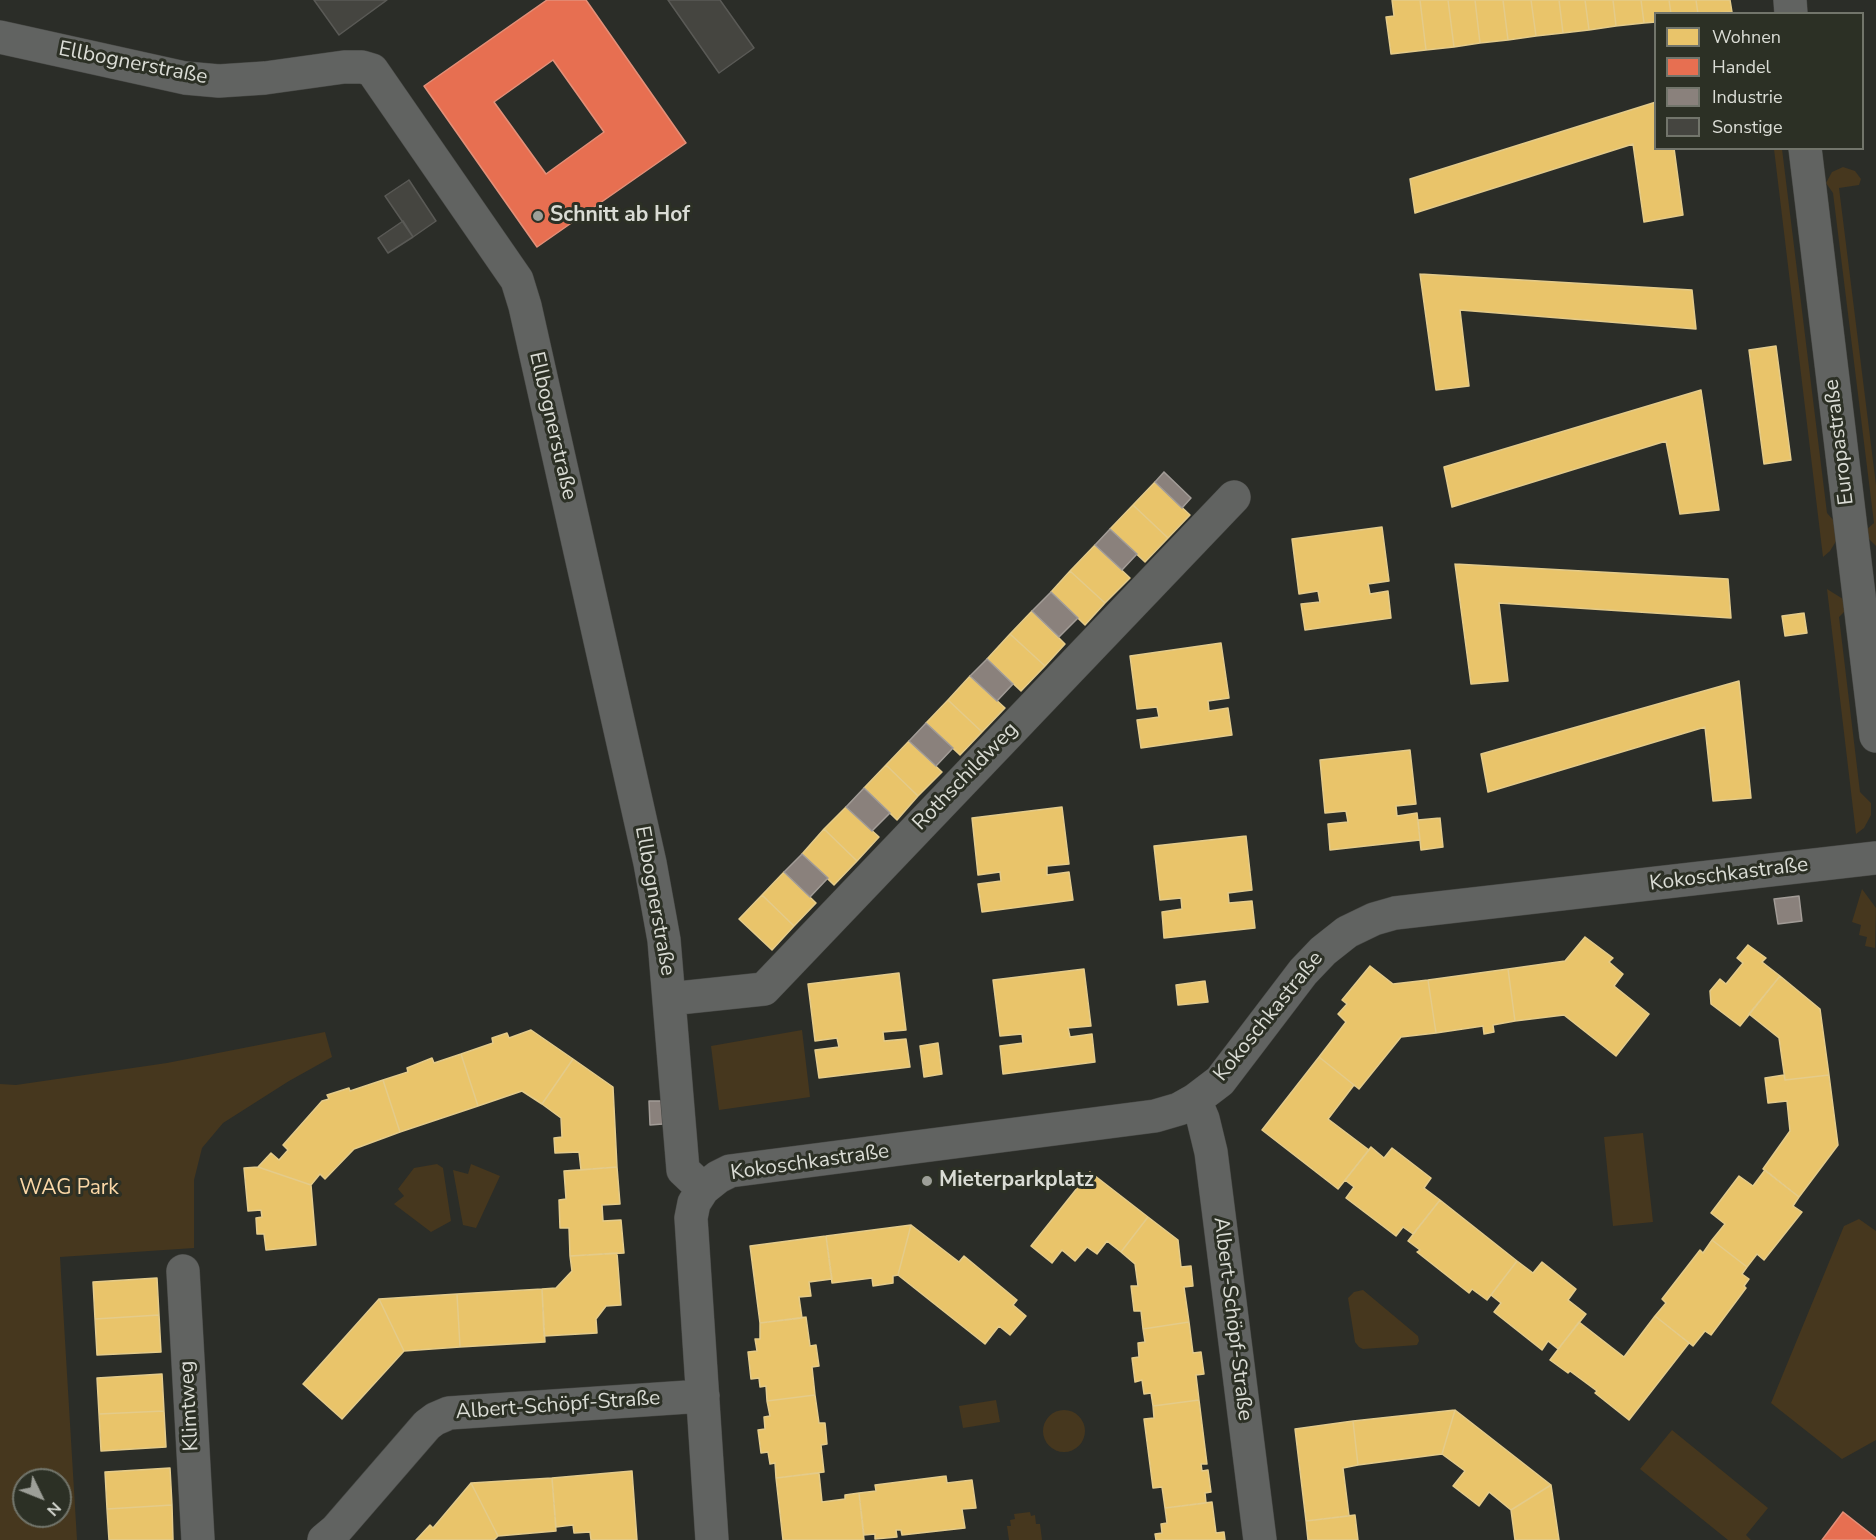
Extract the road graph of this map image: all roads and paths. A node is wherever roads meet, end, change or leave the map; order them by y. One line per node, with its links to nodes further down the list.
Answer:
1 (0, 37): 6 (street, Ellbognerstraße)
2 (1805, 150): 4 (street, Europastraße)
3 (1234, 497): 6 (street, Rothschildweg)
4 (1876, 736)
5 (1876, 858): 7 (street, Kokoschkastraße)
6 (669, 999): 8 (street, Ellbognerstraße)
7 (1195, 1100): 8 (street, Kokoschkastraße); 14 (street, Albert-Schöpf-Straße)
8 (702, 1189): 10 (street)
9 (183, 1271): 11 (street, Klimtweg)
10 (703, 1396): 12 (street, Albert-Schöpf-Straße); 13 (street)
11 (198, 1540)
12 (324, 1540)
13 (712, 1540)
14 (1260, 1540)

